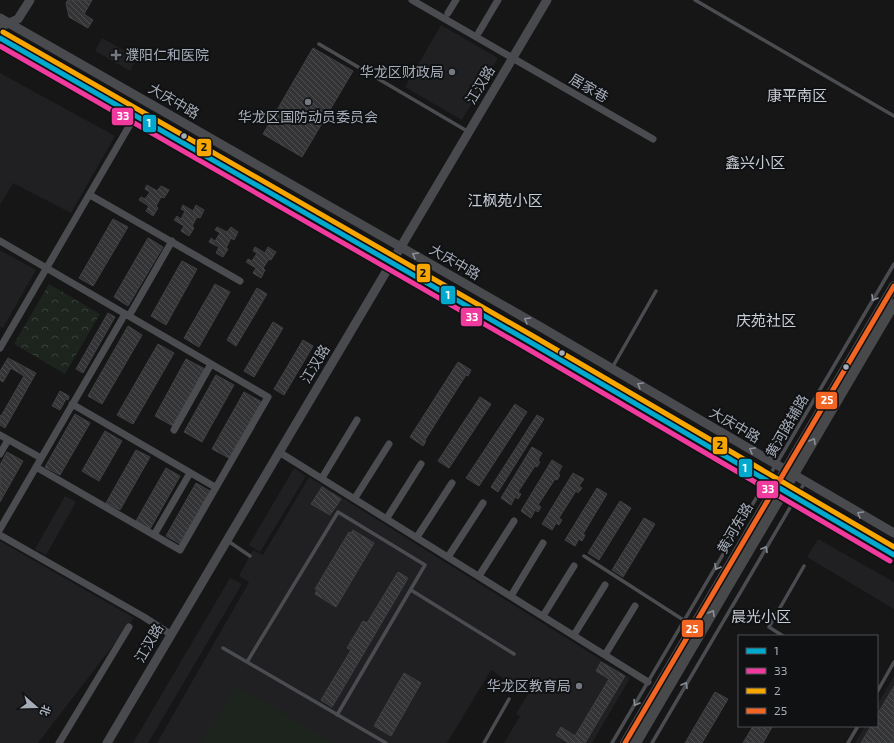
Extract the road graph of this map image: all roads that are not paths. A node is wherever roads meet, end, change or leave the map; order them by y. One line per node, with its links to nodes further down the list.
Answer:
1 (30, 0): 8 (main road)
2 (412, 0): 12 (street, 居家巷)
3 (456, 0): 7 (street)
4 (498, 0): 9 (street)
5 (547, 0): 12 (main road, 江汉路)
6 (695, 0): 14 (lane)
7 (448, 13)
8 (2, 23): 20 (main road, 大庆中路)
9 (479, 32)
10 (0, 38): 13 (main road)
11 (319, 44): 15 (lane)
12 (512, 59): 15 (main road, 江汉路); 16 (street, 居家巷)
13 (135, 116): 17 (street); 21 (main road)
14 (894, 116)
15 (468, 132): 20 (main road, 江汉路)
16 (653, 139)
17 (90, 195): 19 (street); 23 (street)
18 (0, 241): 23 (street)
19 (172, 241): 24 (street); 28 (street)
20 (400, 247): 21 (main road, 江汉路); 31 (main road, 大庆中路, one-way to 20)
21 (391, 262): 38 (main road, 江汉路); 47 (main road)
22 (894, 264): 42 (lane, 黄河路辅路, one-way to 42)
23 (47, 269): 28 (street); 29 (street)
24 (240, 281)
25 (894, 286): 44 (main road, 黄河东路)
26 (656, 291): 31 (lane)
27 (894, 304): 44 (main road, 黄河东路, one-way to 27)
28 (127, 315): 30 (street); 32 (street)
29 (1, 343)
30 (211, 364): 34 (street); 50 (street)
31 (611, 368): 42 (main road, 大庆中路, one-way to 31)
32 (72, 404): 40 (street); 45 (street)
33 (357, 420): 46 (street)
34 (174, 430)
35 (0, 435): 36 (street)
36 (8, 440): 39 (street); 40 (street)
37 (389, 444): 52 (street)
38 (279, 452): 46 (street); 62 (main road, 江汉路)
39 (0, 454)
40 (41, 458): 43 (street)
41 (421, 464): 55 (street)
42 (776, 465): 44 (main road, 大庆中路); 47 (lane, 黄河路辅路)
43 (36, 467): 57 (street); 59 (street)
44 (790, 472): 48 (main road, 大庆中路); 51 (main road, 黄河东路)
45 (190, 473): 50 (street); 59 (street)
46 (322, 478): 52 (street)
47 (767, 481): 51 (main road); 76 (lane, 黄河路辅路, one-way to 76)
48 (806, 482): 53 (lane); 58 (main road, 大庆中路, one-way to 48)
49 (452, 483): 61 (street)
50 (216, 487): 59 (street)
51 (780, 488): 53 (main road); 96 (main road, 黄河东路); 97 (main road, 黄河东路, one-way to 51)
52 (354, 498): 55 (street)
53 (796, 498): 64 (main road); 98 (lane, one-way to 53)
54 (483, 503): 67 (street)
55 (386, 518): 61 (street)
56 (514, 521): 70 (street)
57 (0, 529)
58 (894, 533)
59 (154, 535)
60 (0, 536): 78 (street)
61 (417, 537): 67 (street)
62 (227, 541): 65 (lane); 78 (main road, 江汉路)
63 (543, 543): 73 (street)
64 (894, 555)
65 (250, 556)
66 (584, 556): 76 (lane)
67 (448, 557): 70 (street)
68 (574, 566): 75 (street)
69 (804, 566): 80 (lane)
70 (479, 576): 73 (street)
71 (605, 585): 79 (street)
72 (411, 590): 82 (lane); 84 (lane); 89 (lane)
73 (510, 596): 75 (street)
74 (635, 606): 83 (street)
75 (543, 616): 79 (street)
76 (685, 621): 86 (lane, 黄河路辅路)
77 (129, 627): 91 (street)
78 (170, 634): 92 (main road, 江汉路)
79 (574, 635): 83 (street)
80 (781, 635)
81 (223, 648): 84 (lane)
82 (514, 654)
83 (606, 655): 86 (street)
84 (247, 662): 89 (lane)
85 (894, 662): 87 (lane)
86 (648, 682): 95 (lane, 黄河路辅路, one-way to 95)
87 (878, 690)
88 (509, 700): 94 (lane)
89 (337, 715): 93 (lane)
90 (857, 727): 99 (lane)
91 (61, 741)
92 (107, 743)
93 (386, 743)
94 (484, 743)
95 (612, 743)
96 (625, 743)
97 (636, 743)
98 (652, 743)
99 (848, 743)

